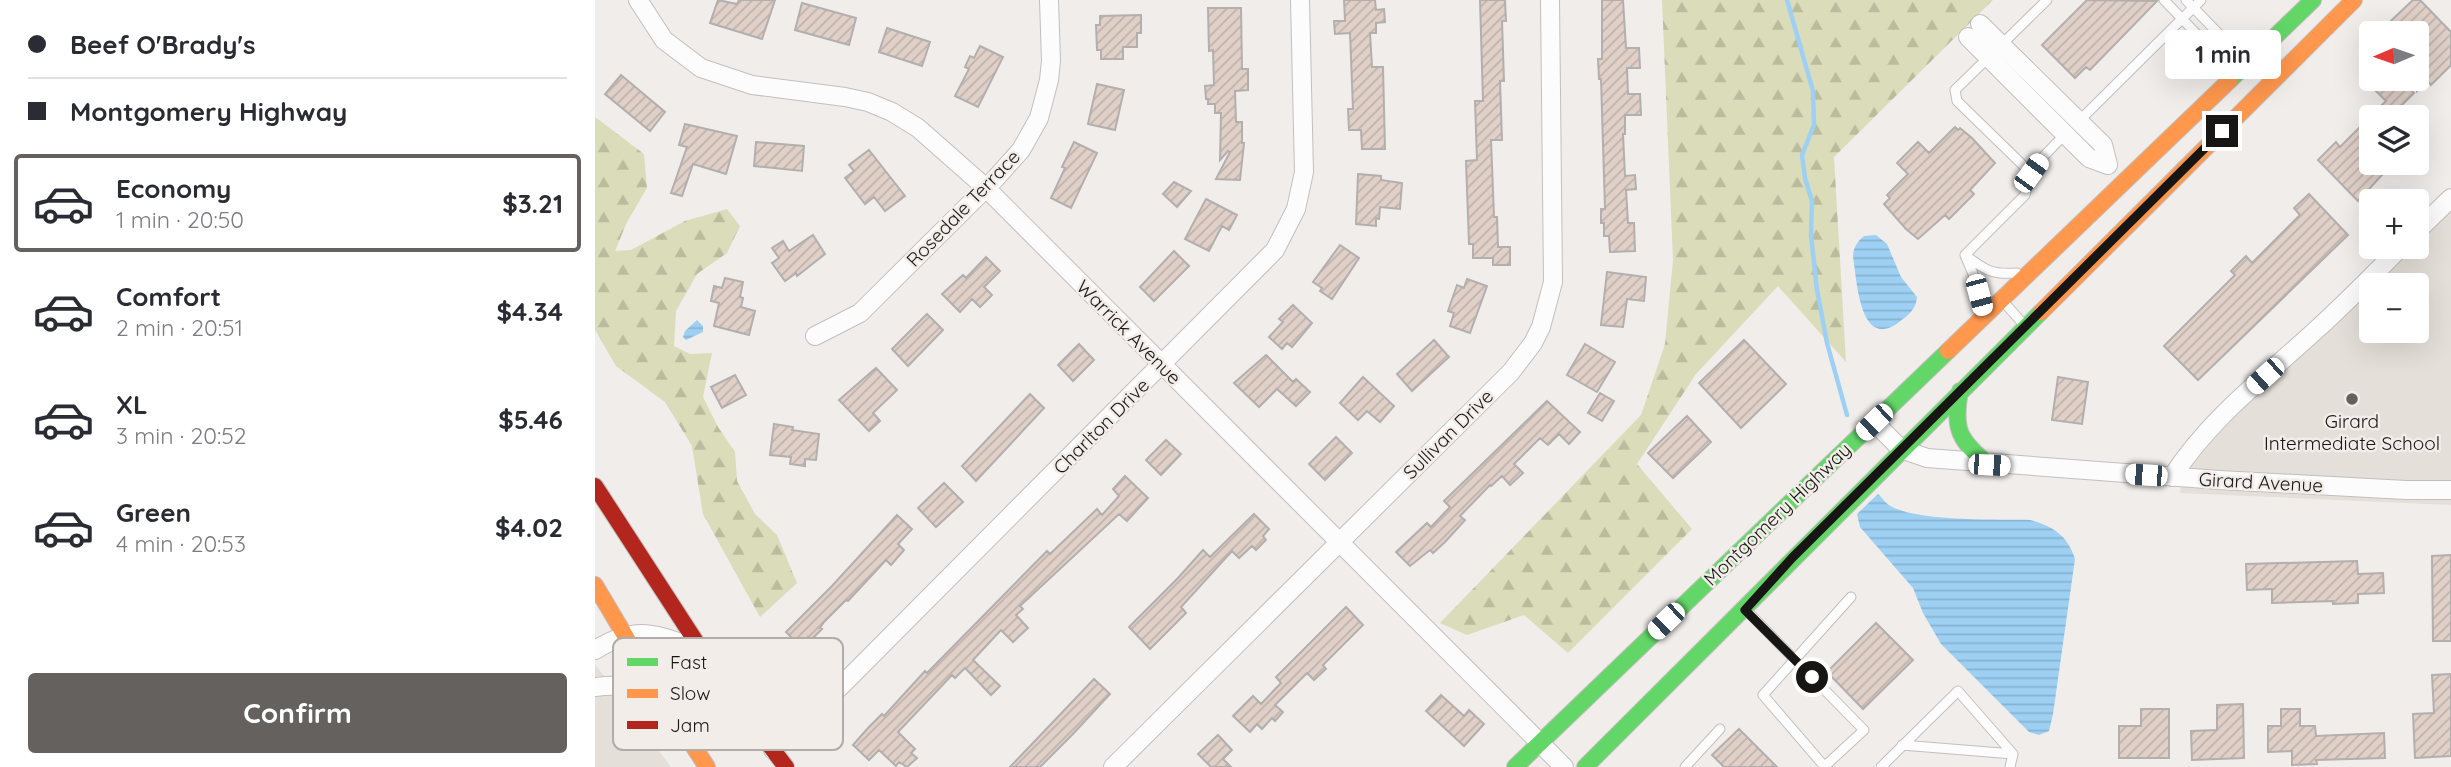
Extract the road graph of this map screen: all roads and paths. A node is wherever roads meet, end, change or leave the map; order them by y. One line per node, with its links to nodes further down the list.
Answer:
1 (638, 0): 20 (street, Warrick Avenue)
2 (1049, 0): 20 (street, Rosedale Terrace)
3 (1300, 0): 31 (street, Charlton Drive)
4 (1550, 0): 39 (street, Sullivan Drive)
5 (2047, 0): 12 (lane)
6 (2164, 0): 10 (lane)
7 (2312, 0): 13 (main road, Montgomery Highway)
8 (2354, 0): 22 (main road)
9 (2193, 2): 10 (lane); 13 (lane)
10 (2182, 18): 14 (lane); 15 (lane)
11 (1974, 30): 12 (street)
12 (1995, 51): 15 (street); 16 (street); 18 (lane)
13 (2247, 63): 14 (main road, Montgomery Highway)
14 (2235, 75): 19 (main road, Montgomery Highway)
15 (2080, 121): 16 (lane); 17 (street)
16 (2064, 134): 17 (street); 18 (lane)
17 (2108, 165): 19 (street)
18 (2031, 173): 24 (lane)
19 (2124, 182): 22 (street); 26 (main road, Montgomery Highway)
20 (986, 188): 30 (street, Rosedale Terrace); 31 (street, Warrick Avenue)
21 (2451, 198): 23 (street)
22 (2147, 205): 29 (main road)
23 (2429, 219)
24 (1965, 255): 26 (lane); 28 (lane)
25 (2389, 259): 36 (street)
26 (2029, 272): 27 (main road, Montgomery Highway)
27 (2001, 299): 28 (main road, Montgomery Highway); 29 (lane)
28 (1985, 315): 33 (main road, Montgomery Highway)
29 (2025, 326): 32 (main road)
30 (815, 335)
31 (1163, 365): 39 (street, Warrick Avenue); 51 (street, Charlton Drive)
32 (1960, 391): 34 (main road); 35 (main road)
33 (1874, 422): 34 (street, Girard Avenue); 55 (main road, Montgomery Highway)
34 (1901, 449): 35 (street, Girard Avenue); 42 (main road)
35 (1989, 465): 36 (street, Girard Avenue)
36 (2172, 477): 38 (street, Girard Avenue)
37 (595, 486): 47 (main road)
38 (2451, 490)
39 (1340, 542): 55 (street, Warrick Avenue); 62 (street, Sullivan Drive)
40 (595, 585): 43 (main road)
41 (1851, 597): 50 (lane)
42 (1745, 610): 50 (lane); 65 (main road)
43 (624, 635): 44 (street); 45 (main road); 46 (street)
44 (618, 638)
45 (626, 638)
46 (668, 638)
47 (693, 638)
48 (613, 641): 49 (street)
49 (595, 650)
50 (1795, 660): 67 (lane); 67 (lane)
51 (843, 684)
52 (613, 686): 53 (street)
53 (595, 687)
54 (1720, 729): 66 (lane)
55 (1541, 742): 63 (main road, Montgomery Highway); 64 (street, Warrick Avenue)
56 (1902, 745): 59 (lane); 59 (lane); 68 (lane)
57 (695, 750): 60 (main road)
58 (773, 750): 61 (main road)
59 (2013, 754): 69 (lane)
60 (706, 767)
61 (786, 767)
62 (1113, 767)
63 (1515, 767)
64 (1564, 767)
65 (1585, 767)
66 (1685, 767)
67 (1825, 767)
68 (1881, 767)
69 (2010, 767)

